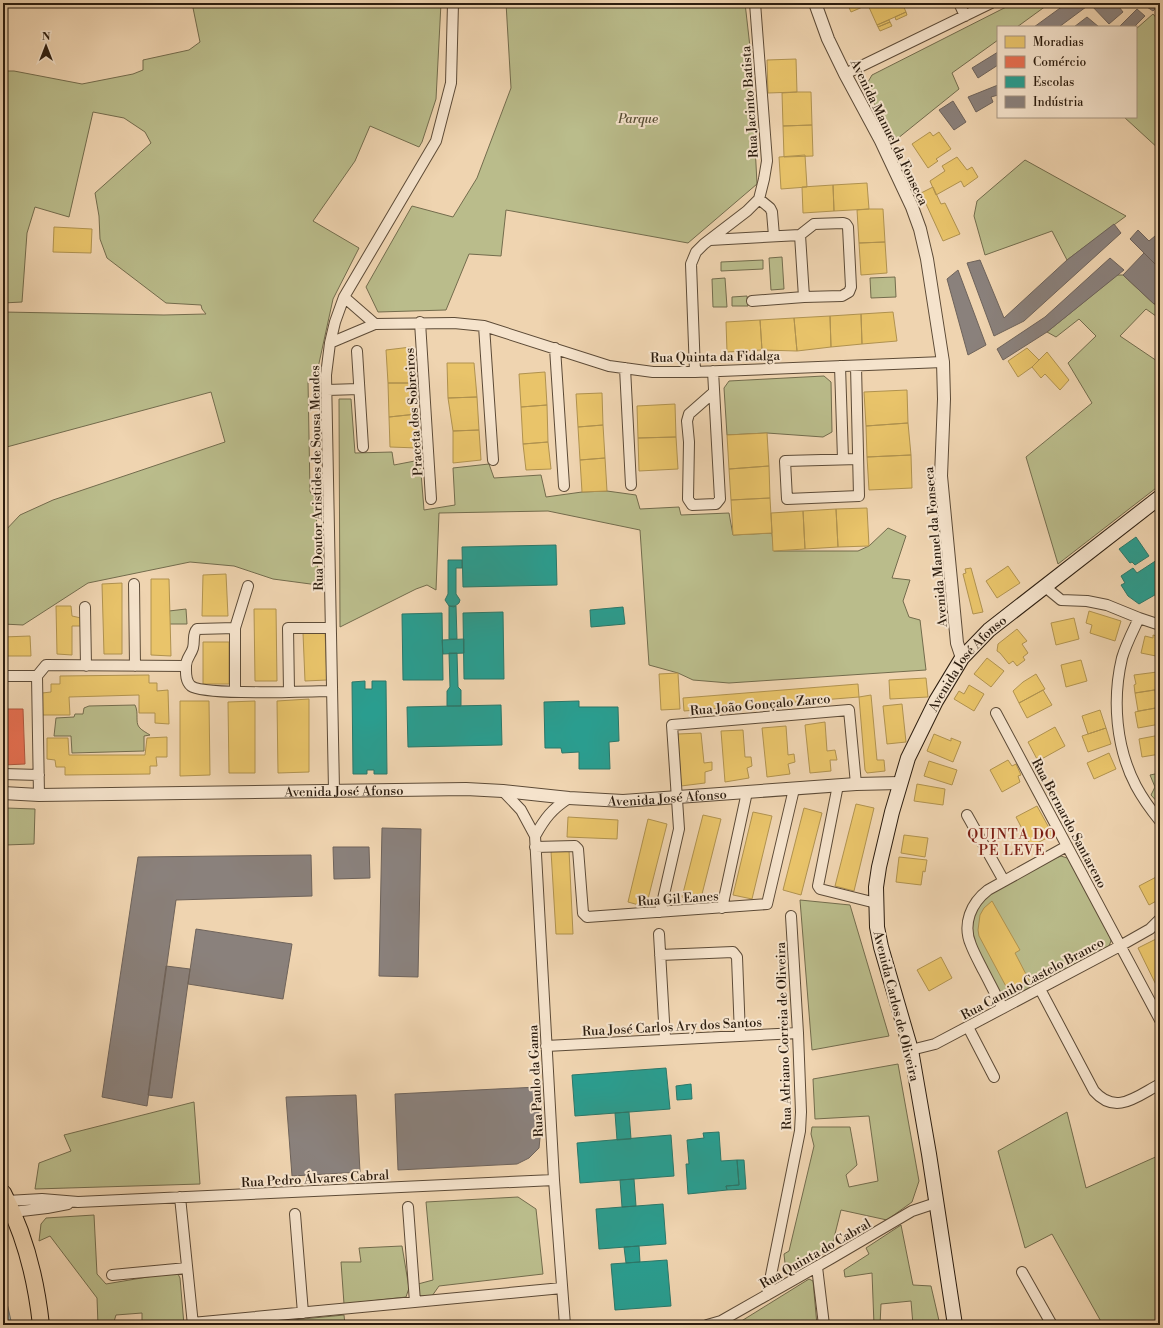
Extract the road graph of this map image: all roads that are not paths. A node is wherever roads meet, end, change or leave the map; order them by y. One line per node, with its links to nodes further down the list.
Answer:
1 (453, 3): 12 (street, Rua Doutor Aristides de Sousa Mendes)
2 (755, 3): 8 (street, Rua Jacinto Batista)
3 (815, 3): 7 (street, Avenida Manuel da Fonseca)
4 (959, 3): 6 (street)
5 (991, 3): 6 (street)
6 (965, 16): 7 (street)
7 (845, 74): 21 (street, Avenida Manuel da Fonseca)
8 (759, 199): 9 (street); 11 (street)
9 (774, 236): 10 (street); 11 (street)
10 (800, 236): 13 (street); 13 (street)
11 (710, 240): 26 (street)
12 (344, 297): 16 (street); 18 (street, Rua Doutor Aristides de Sousa Mendes)
13 (804, 297): 14 (street)
14 (752, 300)
15 (420, 322): 16 (street, Rua Quinta da Fidalga); 17 (street, Rua Quinta da Fidalga); 37 (street, Praceta dos Sobreiros)
16 (374, 324): 18 (street, Rua Quinta da Fidalga)
17 (484, 326): 19 (street, Rua Quinta da Fidalga); 33 (street)
18 (330, 343): 28 (street, Rua Doutor Aristides de Sousa Mendes)
19 (555, 348): 24 (street, Rua Quinta da Fidalga); 35 (street)
20 (357, 352): 27 (street)
21 (943, 362): 23 (street, Rua Quinta da Fidalga); 46 (street, Avenida Manuel da Fonseca)
22 (840, 366): 23 (street, Rua Quinta da Fidalga); 25 (street, Rua Quinta da Fidalga); 31 (street)
23 (856, 366): 32 (street)
24 (625, 368): 26 (street, Rua Quinta da Fidalga); 34 (street)
25 (713, 371): 26 (street, Rua Quinta da Fidalga); 29 (street)
26 (695, 372)
27 (359, 389): 28 (street); 30 (street)
28 (326, 390): 45 (street, Rua Doutor Aristides de Sousa Mendes)
29 (714, 392): 29 (street)
30 (363, 447)
31 (844, 459): 32 (street); 32 (street)
32 (858, 459)
33 (493, 460)
34 (631, 485)
35 (564, 486)
36 (1160, 497): 40 (main road, Avenida José Afonso)
37 (431, 499)
38 (134, 584): 48 (street)
39 (248, 586): 44 (street)
40 (1044, 586): 42 (street); 46 (main road, Avenida José Afonso)
41 (85, 607): 47 (street)
42 (1139, 618): 43 (street); 71 (street)
43 (1160, 625)
44 (235, 628): 49 (street); 53 (street)
45 (331, 628): 52 (street, Rua Doutor Aristides de Sousa Mendes); 54 (street)
46 (962, 658): 58 (main road, Avenida José Afonso)
47 (86, 666): 48 (street); 51 (street)
48 (134, 666): 49 (street)
49 (186, 666): 53 (street)
50 (3, 676): 51 (street)
51 (37, 676): 57 (street)
52 (332, 691): 54 (street); 62 (street, Rua Doutor Aristides de Sousa Mendes)
53 (235, 692): 54 (street)
54 (289, 692)
55 (996, 713): 73 (street, Rua Bernardo Santareno)
56 (3, 774): 57 (street)
57 (39, 775): 66 (street)
58 (900, 783): 59 (street, Avenida José Afonso); 76 (main road, Avenida Carlos de Oliveira)
59 (856, 784): 60 (street, Avenida José Afonso); 67 (street, Rua João Gonçalo Zarco)
60 (838, 785): 61 (street, Avenida José Afonso); 76 (street)
61 (794, 789): 64 (street, Avenida José Afonso); 77 (street, Rua Gil Eanes)
62 (334, 790): 63 (street, Avenida José Afonso); 66 (street, Avenida José Afonso)
63 (503, 790): 68 (street, Avenida José Afonso); 72 (street, Rua Paulo da Gama)
64 (747, 792): 67 (street, Avenida José Afonso); 77 (street)
65 (3, 793): 66 (street, Avenida José Afonso)
66 (39, 795): 69 (street, Avenida José Afonso)
67 (677, 797): 68 (street, Avenida José Afonso); 78 (street)
68 (569, 798): 72 (street)
69 (3, 799)
70 (967, 815): 75 (street)
71 (1160, 821)
72 (535, 836): 74 (street, Rua Paulo da Gama)
73 (1067, 846): 75 (street); 82 (street, Rua Bernardo Santareno)
74 (535, 847): 78 (street, Rua Gil Eanes); 91 (street, Rua Paulo da Gama)
75 (1004, 881): 85 (street)
76 (876, 904): 92 (main road, Avenida Carlos de Oliveira)
77 (722, 908): 78 (street, Rua Gil Eanes)
78 (660, 912)
79 (791, 916): 88 (street, Rua Adriano Correia de Oliveira)
80 (1160, 919): 82 (street, Rua Camilo Castelo Branco)
81 (659, 934): 83 (street)
82 (1120, 946): 84 (street, Rua Camilo Castelo Branco); 86 (street, Rua Bernardo Santareno)
83 (660, 955): 89 (street); 90 (street)
84 (1040, 989): 85 (street, Rua Camilo Castelo Branco); 94 (street)
85 (1003, 1008): 87 (street, Rua Camilo Castelo Branco)
86 (1160, 1020)
87 (968, 1027): 92 (street, Rua Camilo Castelo Branco); 93 (street)
88 (798, 1033): 89 (street, Rua José Carlos Ary dos Santos); 106 (street, Rua Adriano Correia de Oliveira)
89 (740, 1035): 90 (street, Rua José Carlos Ary dos Santos)
90 (665, 1039): 91 (street, Rua José Carlos Ary dos Santos)
91 (546, 1046): 95 (street, Rua Paulo da Gama)
92 (911, 1050): 98 (main road, Avenida Carlos de Oliveira)
93 (994, 1076)
94 (1160, 1084)
95 (554, 1180): 96 (street, Rua Pedro Álvares Cabral); 105 (street, Rua Paulo da Gama)
96 (180, 1197): 97 (street, Rua Pedro Álvares Cabral); 102 (street)
97 (8, 1202): 111 (main road)
98 (936, 1203): 101 (street, Rua Quinta do Cabral); 115 (main road, Avenida Carlos de Oliveira)
99 (408, 1207): 107 (street)
100 (295, 1214): 108 (street)
101 (817, 1267): 106 (street, Rua Quinta do Cabral); 114 (street)
102 (187, 1268): 104 (street); 110 (street)
103 (1022, 1272): 116 (street)
104 (112, 1275)
105 (562, 1288): 107 (street); 112 (street, Rua Paulo da Gama)
106 (767, 1295): 109 (street, Rua Quinta do Cabral)
107 (415, 1302): 108 (street)
108 (303, 1313): 110 (street)
109 (721, 1323): 113 (street, Rua Quinta do Cabral)
110 (192, 1324)
111 (41, 1325)
112 (565, 1325)
113 (706, 1325)
114 (824, 1325)
115 (955, 1325)
116 (1052, 1325)

